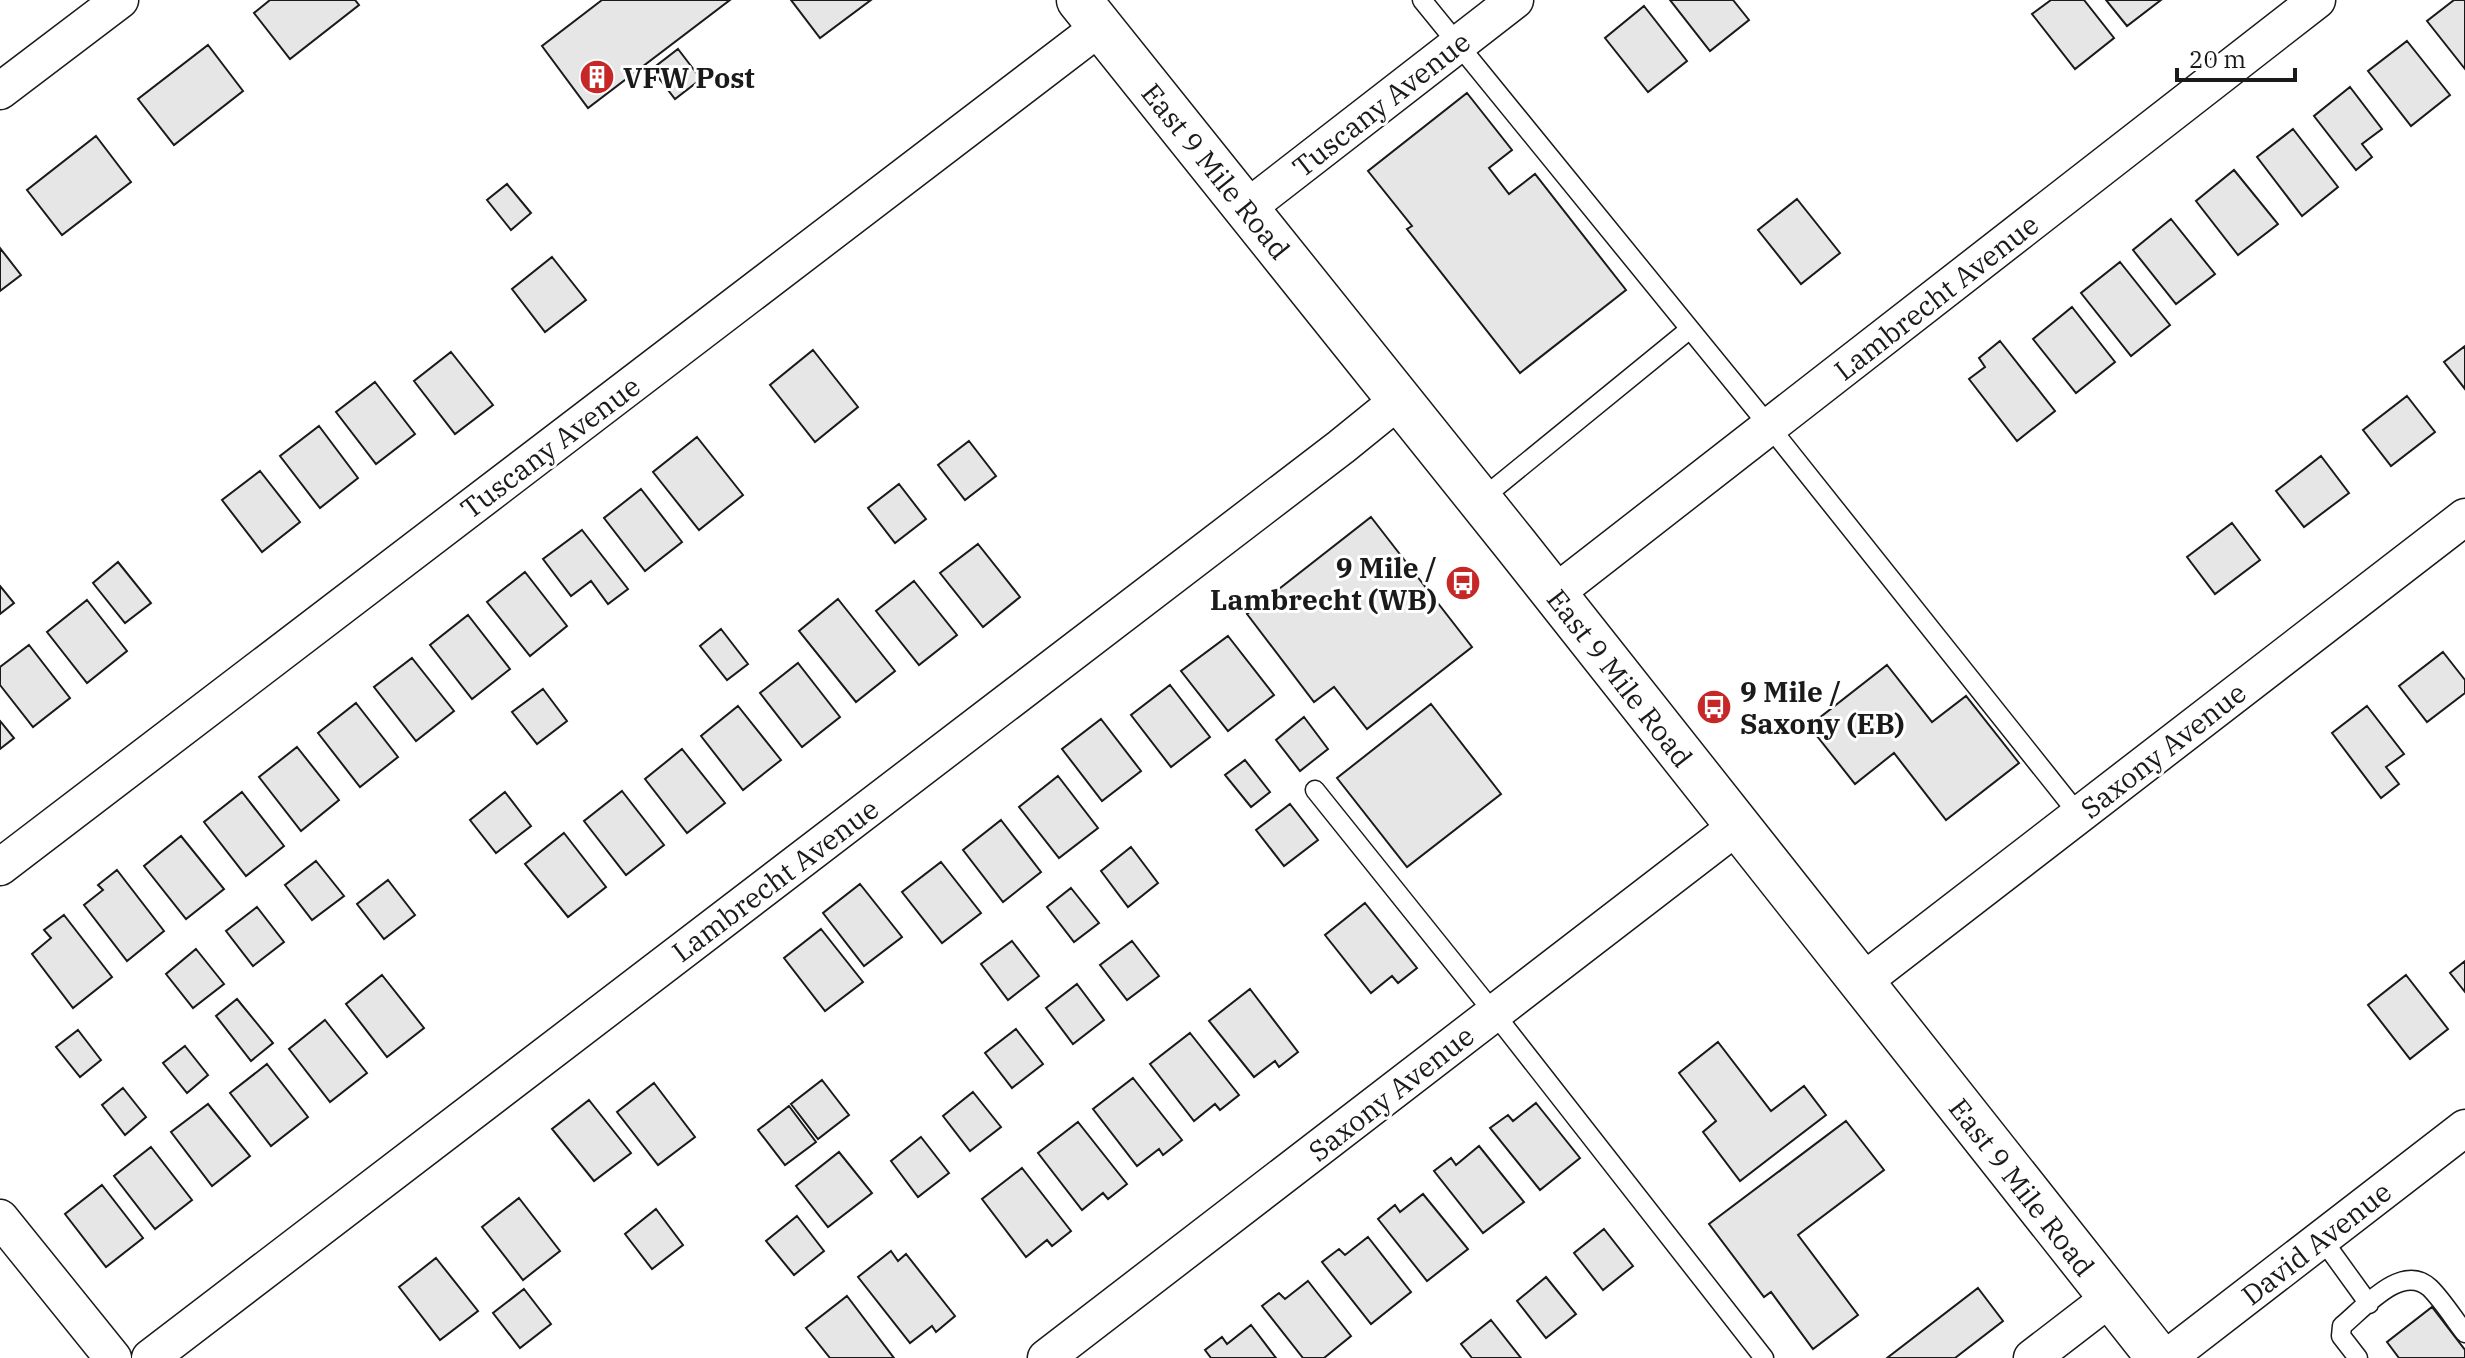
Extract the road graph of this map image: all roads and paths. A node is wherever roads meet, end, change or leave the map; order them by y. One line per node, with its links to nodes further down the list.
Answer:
1 (120, 0): 7 (street)
2 (1422, 0): 6 (lane)
3 (1515, 0): 6 (street, Tuscany Avenue)
4 (2317, 0): 11 (street, Lambrecht Avenue)
5 (1089, 13): 8 (main road, East 9 Mile Road); 18 (street, Tuscany Avenue)
6 (1458, 44): 8 (street, Tuscany Avenue); 9 (lane)
7 (0, 91)
8 (1247, 208): 10 (main road, East 9 Mile Road)
9 (1690, 329): 11 (lane); 12 (lane)
10 (1399, 400): 12 (main road, East 9 Mile Road); 28 (street, Lambrecht Avenue)
11 (1769, 426): 14 (street, Lambrecht Avenue); 16 (lane)
12 (1479, 501): 14 (main road, East 9 Mile Road)
13 (2465, 517): 16 (street, Saxony Avenue)
14 (1554, 594): 17 (main road, East 9 Mile Road)
15 (1315, 790): 20 (lane)
16 (2079, 815): 19 (street, Saxony Avenue)
17 (1736, 827): 19 (main road, East 9 Mile Road); 20 (street, Saxony Avenue)
18 (0, 867)
19 (1861, 983): 24 (main road, East 9 Mile Road)
20 (1494, 1013): 29 (street, Saxony Avenue); 30 (lane)
21 (2465, 1128): 23 (street, David Avenue)
22 (0, 1218): 27 (street)
23 (2322, 1239): 25 (lane); 33 (street, David Avenue)
24 (2110, 1298): 31 (street); 32 (main road, East 9 Mile Road)
25 (2369, 1304): 26 (lane); 34 (lane)
26 (2465, 1333)
27 (113, 1358)
28 (150, 1358)
29 (1046, 1358)
30 (1764, 1358)
31 (2032, 1358)
32 (2159, 1358)
33 (2167, 1358)
34 (2358, 1358)

